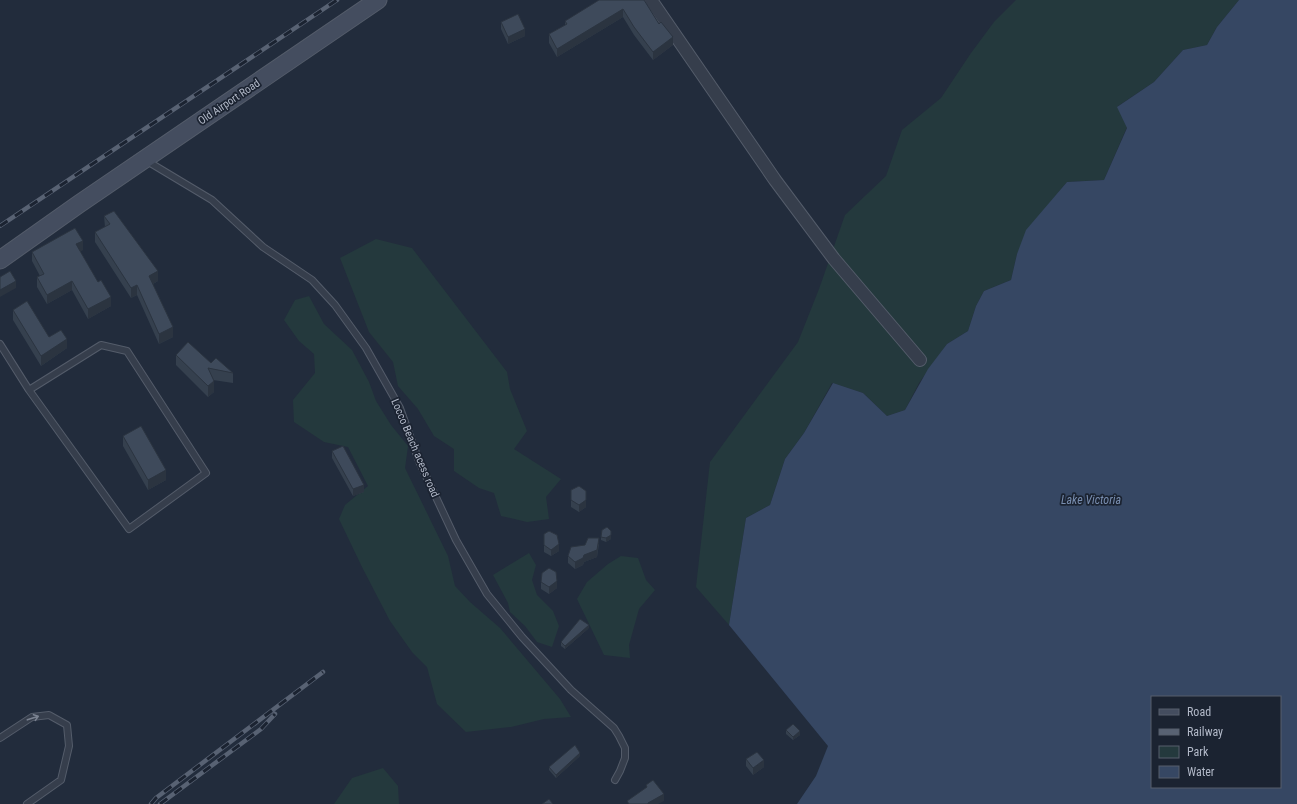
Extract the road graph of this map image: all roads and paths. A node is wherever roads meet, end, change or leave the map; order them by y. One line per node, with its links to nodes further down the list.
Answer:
1 (378, 0): 3 (main road, Old Airport Road)
2 (651, 0): 6 (street)
3 (146, 160): 4 (main road, Old Airport Road); 9 (lane, Locco Beach acess road)
4 (0, 260)
5 (0, 344): 7 (lane)
6 (920, 360)
7 (29, 390): 7 (lane)
8 (0, 738): 10 (lane, one-way to 10)
9 (615, 780)
10 (27, 804)

